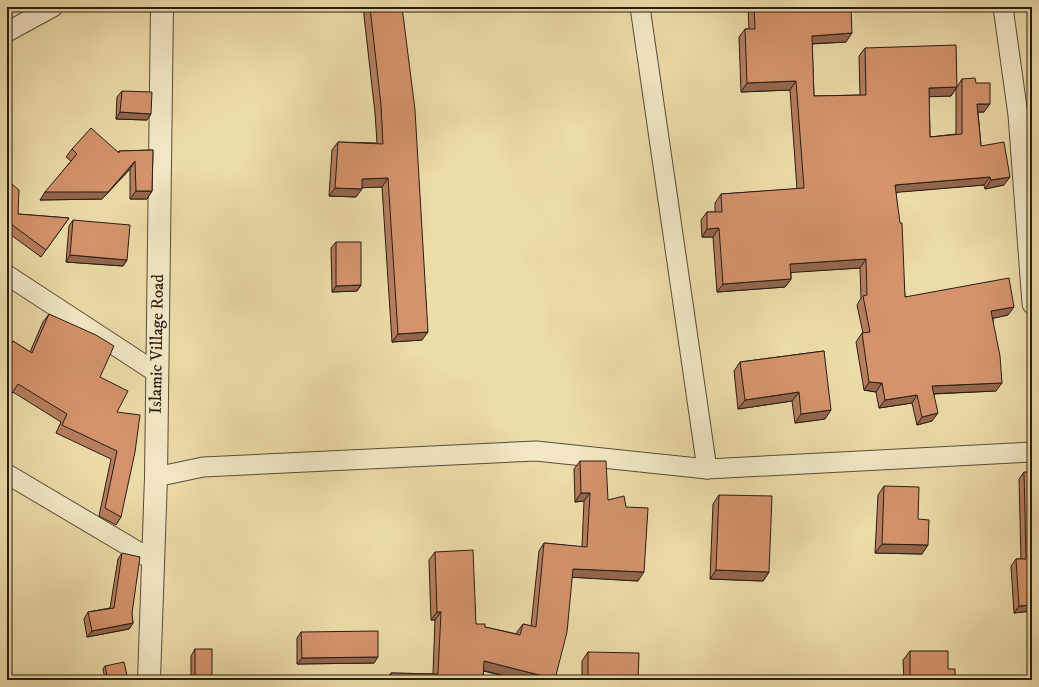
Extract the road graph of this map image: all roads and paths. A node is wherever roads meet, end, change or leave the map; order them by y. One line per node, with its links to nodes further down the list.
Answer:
1 (52, 7): 5 (street)
2 (162, 7): 8 (street, Islamic Village Road)
3 (640, 7): 10 (street)
4 (1003, 7): 7 (street)
5 (7, 32)
6 (7, 275): 8 (street)
7 (1032, 304)
8 (157, 373): 12 (street, Islamic Village Road)
9 (1032, 452): 10 (street)
10 (707, 469): 12 (street)
11 (7, 474): 13 (street)
12 (156, 477): 13 (street, Islamic Village Road)
13 (154, 561): 14 (street, Islamic Village Road)
14 (149, 680)

